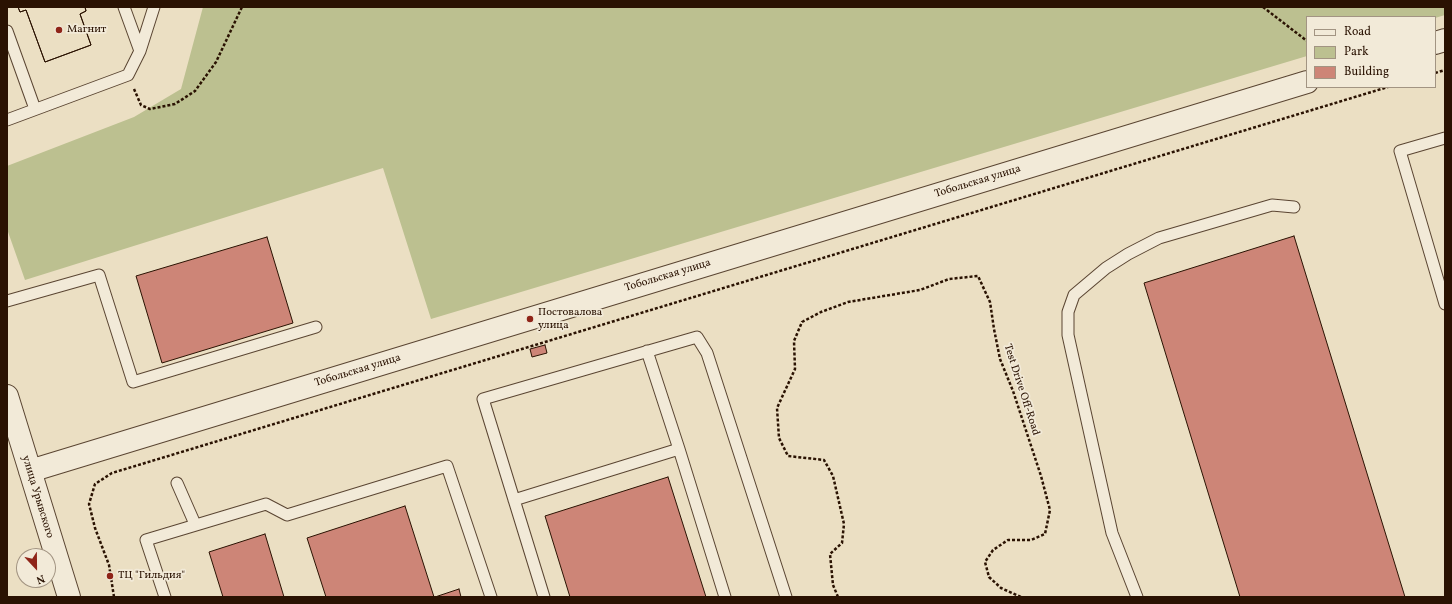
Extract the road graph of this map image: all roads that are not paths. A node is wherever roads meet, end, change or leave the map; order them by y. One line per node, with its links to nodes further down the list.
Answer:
1 (124, 7): 4 (lane)
2 (154, 7): 4 (lane)
3 (7, 31): 6 (lane)
4 (140, 51): 6 (lane)
5 (1306, 82): 16 (street, Тобольская улица)
6 (35, 109): 7 (lane)
7 (7, 120)
8 (1445, 138): 11 (lane)
9 (1294, 207): 26 (lane)
10 (7, 301): 12 (lane)
11 (1445, 304)
12 (316, 327)
13 (646, 351): 15 (lane); 18 (lane); 25 (lane)
14 (7, 396): 16 (street, улица Урывского)
15 (679, 449): 18 (lane); 24 (lane)
16 (30, 471): 20 (street, улица Урывского)
17 (177, 483): 19 (lane)
18 (514, 500): 23 (lane)
19 (195, 524): 21 (lane); 22 (lane)
20 (69, 597)
21 (165, 597)
22 (491, 597)
23 (544, 597)
24 (725, 597)
25 (786, 597)
26 (1137, 597)

